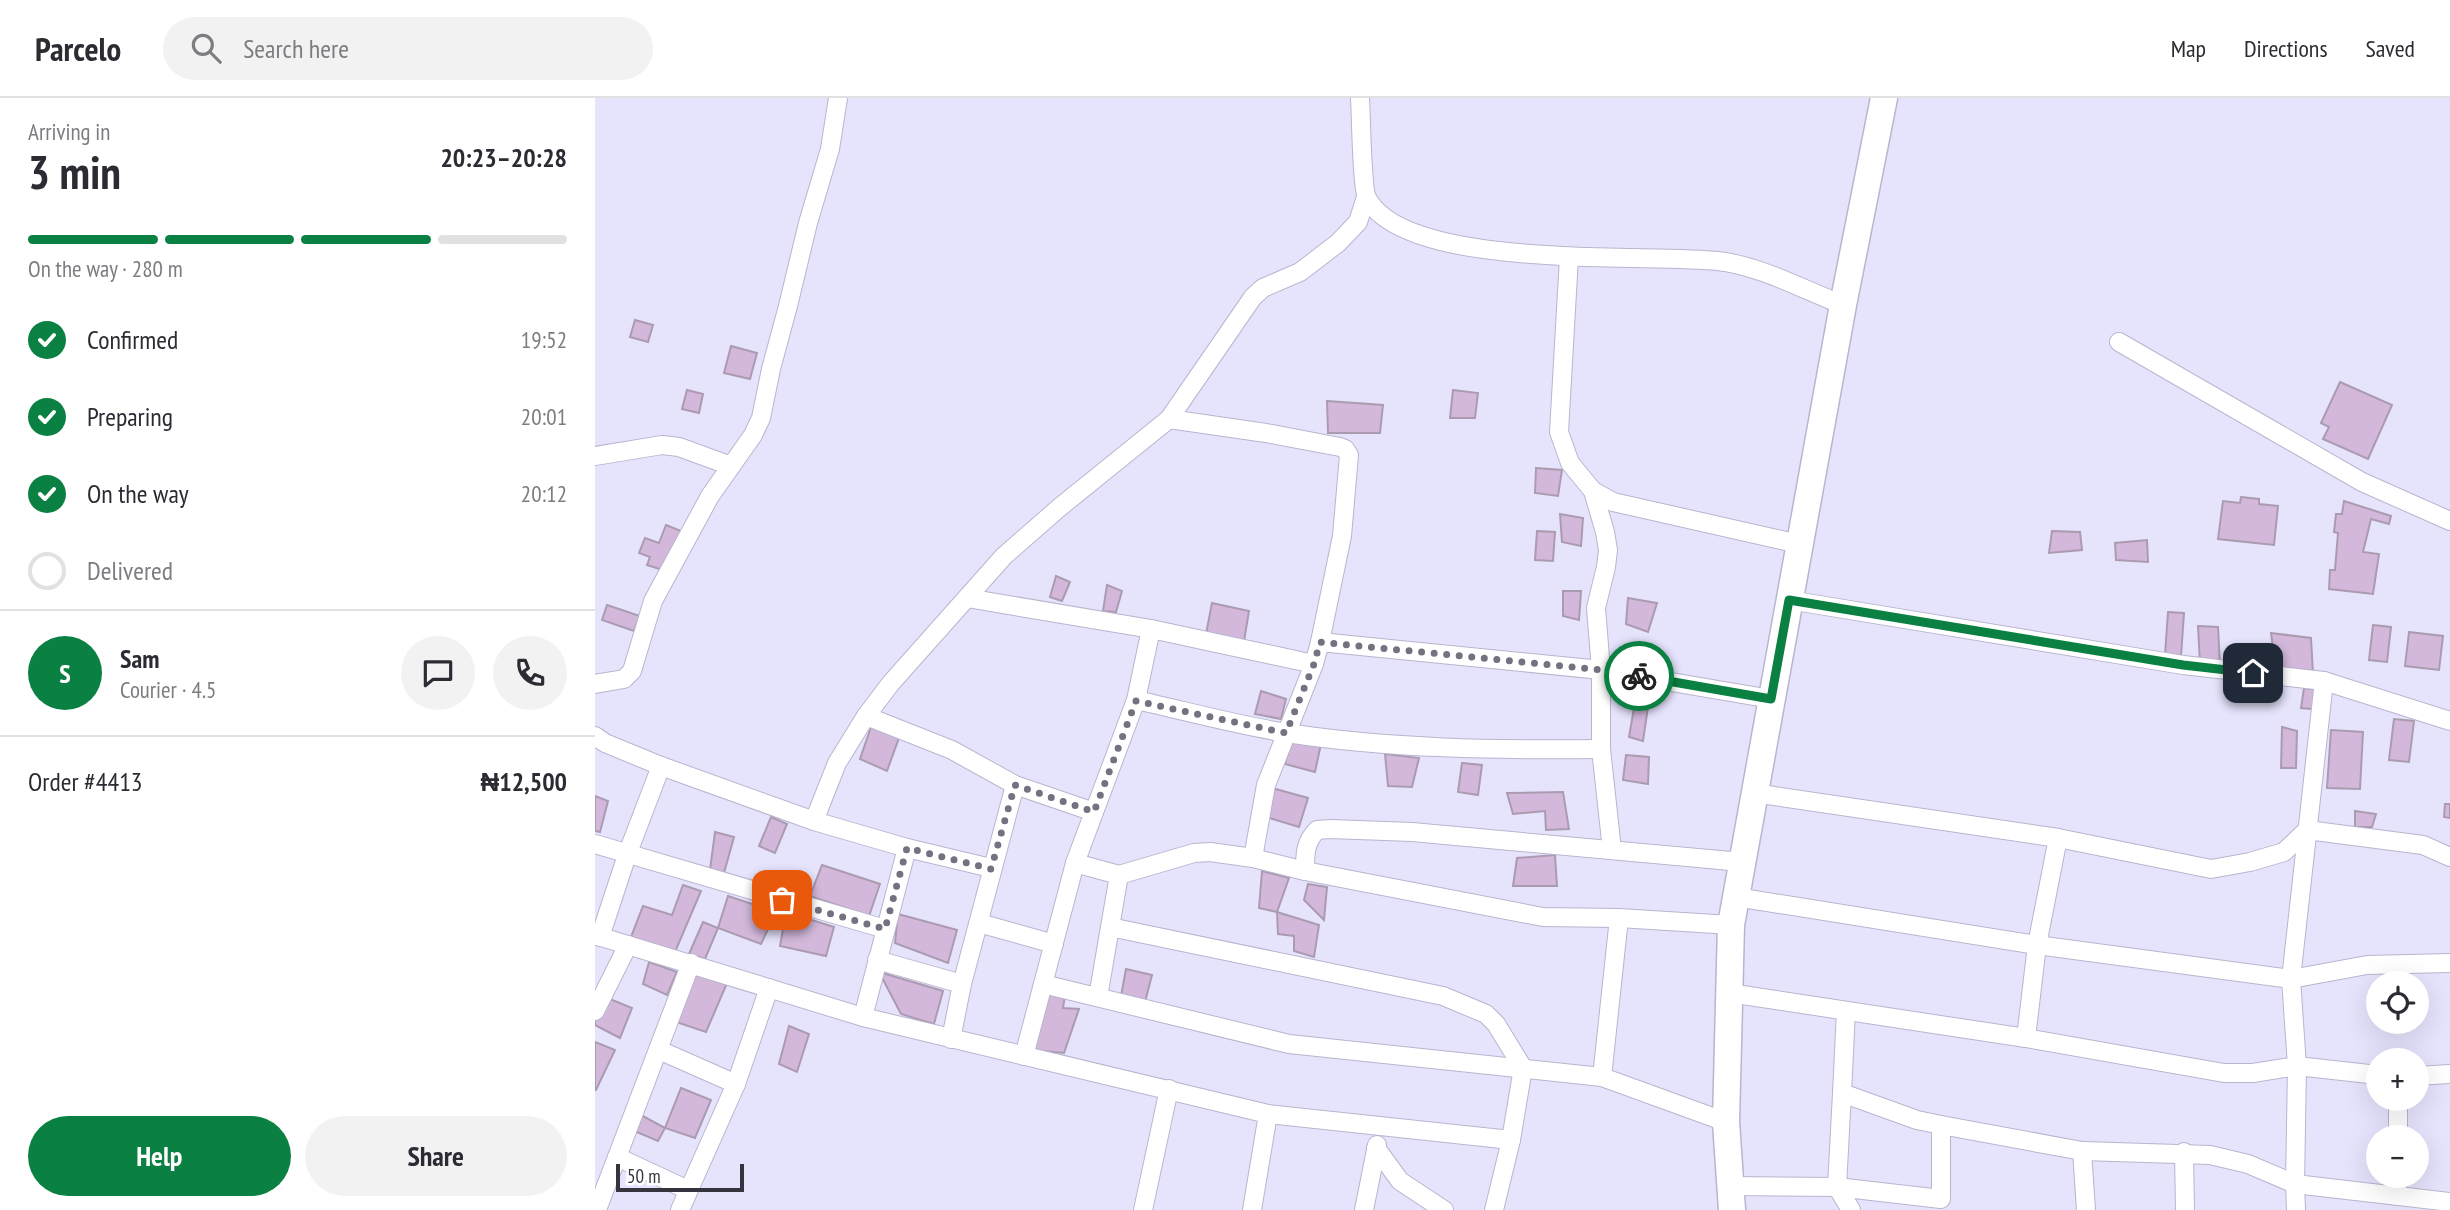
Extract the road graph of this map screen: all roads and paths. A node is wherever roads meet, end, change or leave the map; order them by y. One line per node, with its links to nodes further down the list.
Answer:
1 (838, 98): 12 (street)
2 (1360, 98): 4 (street)
3 (1884, 98): 8 (street)
4 (1366, 197): 5 (street); 6 (street)
5 (1383, 217): 6 (street); 7 (street)
6 (1358, 222): 10 (street)
7 (1569, 257): 8 (street); 13 (street)
8 (1843, 305): 15 (street)
9 (2119, 342): 14 (street)
10 (1169, 419): 16 (street); 19 (street)
11 (595, 456): 12 (street)
12 (731, 467): 23 (street)
13 (1593, 491): 15 (street); 21 (street)
14 (2450, 522)
15 (1799, 544): 17 (street)
16 (967, 598): 18 (street); 26 (street)
17 (1789, 600): 22 (street); 24 (street)
18 (1151, 629): 20 (street); 25 (street)
19 (1320, 642): 20 (street); 21 (street)
20 (1314, 664): 28 (street)
21 (1601, 670): 24 (street); 30 (street)
22 (2323, 681): 27 (street); 36 (street)
23 (595, 684)
24 (1771, 699): 33 (street)
25 (1136, 701): 28 (street); 34 (street)
26 (866, 716): 32 (street); 35 (street)
27 (2450, 722)
28 (1286, 733): 30 (street); 43 (street)
29 (595, 736): 31 (street)
30 (1601, 749): 40 (street)
31 (661, 766): 35 (street); 41 (street)
32 (1015, 785): 34 (street); 46 (street)
33 (1754, 793): 37 (street); 44 (street)
34 (1094, 812): 45 (street)
35 (814, 821): 39 (street)
36 (2307, 830): 37 (street); 42 (street); 62 (street)
37 (2057, 838): 58 (street)
38 (595, 844): 41 (street)
39 (907, 848): 46 (street); 54 (street)
40 (1612, 850): 44 (street); 47 (street)
41 (627, 855): 54 (street); 55 (street)
42 (2450, 857)
43 (1253, 858): 47 (street); 48 (street)
44 (1742, 862): 49 (street)
45 (1075, 863): 48 (street); 56 (street)
46 (991, 869): 51 (street)
47 (1305, 871): 50 (street)
48 (1118, 874): 53 (street)
49 (1736, 897): 52 (street); 58 (street)
50 (1619, 918): 52 (street); 80 (street)
51 (979, 923): 56 (street); 63 (street)
52 (1731, 925): 66 (street)
53 (1110, 927): 67 (street); 76 (street)
54 (885, 929): 59 (street)
55 (598, 936): 57 (street)
56 (1054, 944): 64 (street)
57 (628, 945): 60 (street); 68 (street)
58 (2037, 945): 62 (street); 71 (street)
59 (877, 960): 63 (street); 70 (street)
60 (691, 963): 65 (street); 73 (street)
61 (2450, 964): 62 (street)
62 (2291, 979): 75 (street)
63 (961, 984): 72 (street)
64 (1044, 984): 67 (street); 74 (street)
65 (769, 988): 70 (street); 81 (street)
66 (1728, 993): 69 (street); 85 (street)
67 (1098, 997): 76 (street)
68 (595, 1011)
69 (1846, 1011): 71 (street); 83 (street)
70 (863, 1017): 72 (street)
71 (2026, 1038): 75 (street)
72 (951, 1039): 74 (street)
73 (659, 1050): 81 (street); 92 (street)
74 (1024, 1056): 82 (street)
75 (2297, 1066): 77 (street); 93 (street)
76 (1523, 1068): 80 (street); 88 (street)
77 (2366, 1074)
78 (2450, 1074): 79 (street)
79 (2429, 1075)
80 (1602, 1077): 85 (street)
81 (736, 1084): 96 (street)
82 (1169, 1089): 84 (street); 103 (street)
83 (1842, 1093): 86 (street); 94 (street)
84 (1268, 1114): 87 (street); 104 (street)
85 (1726, 1122): 98 (street)
86 (1941, 1125): 90 (street); 100 (street)
87 (1380, 1127): 88 (street); 89 (street)
88 (1511, 1140): 107 (street)
89 (1376, 1147): 105 (street); 106 (street)
90 (2082, 1151): 91 (street); 109 (street)
91 (2184, 1152): 93 (street); 110 (street)
92 (617, 1157): 96 (street); 101 (street)
93 (2295, 1184): 97 (street); 111 (street)
94 (1837, 1187): 98 (street); 100 (street); 108 (street)
95 (2397, 1188): 97 (street)
96 (688, 1190): 102 (street)
97 (2397, 1196): 99 (street)
98 (1731, 1198)
99 (2450, 1202)
100 (1943, 1205)
101 (601, 1208)
102 (680, 1210)
103 (1143, 1210)
104 (1252, 1210)
105 (1364, 1210)
106 (1444, 1210)
107 (1494, 1210)
108 (1851, 1210)
109 (2086, 1210)
110 (2185, 1210)
111 (2296, 1210)

